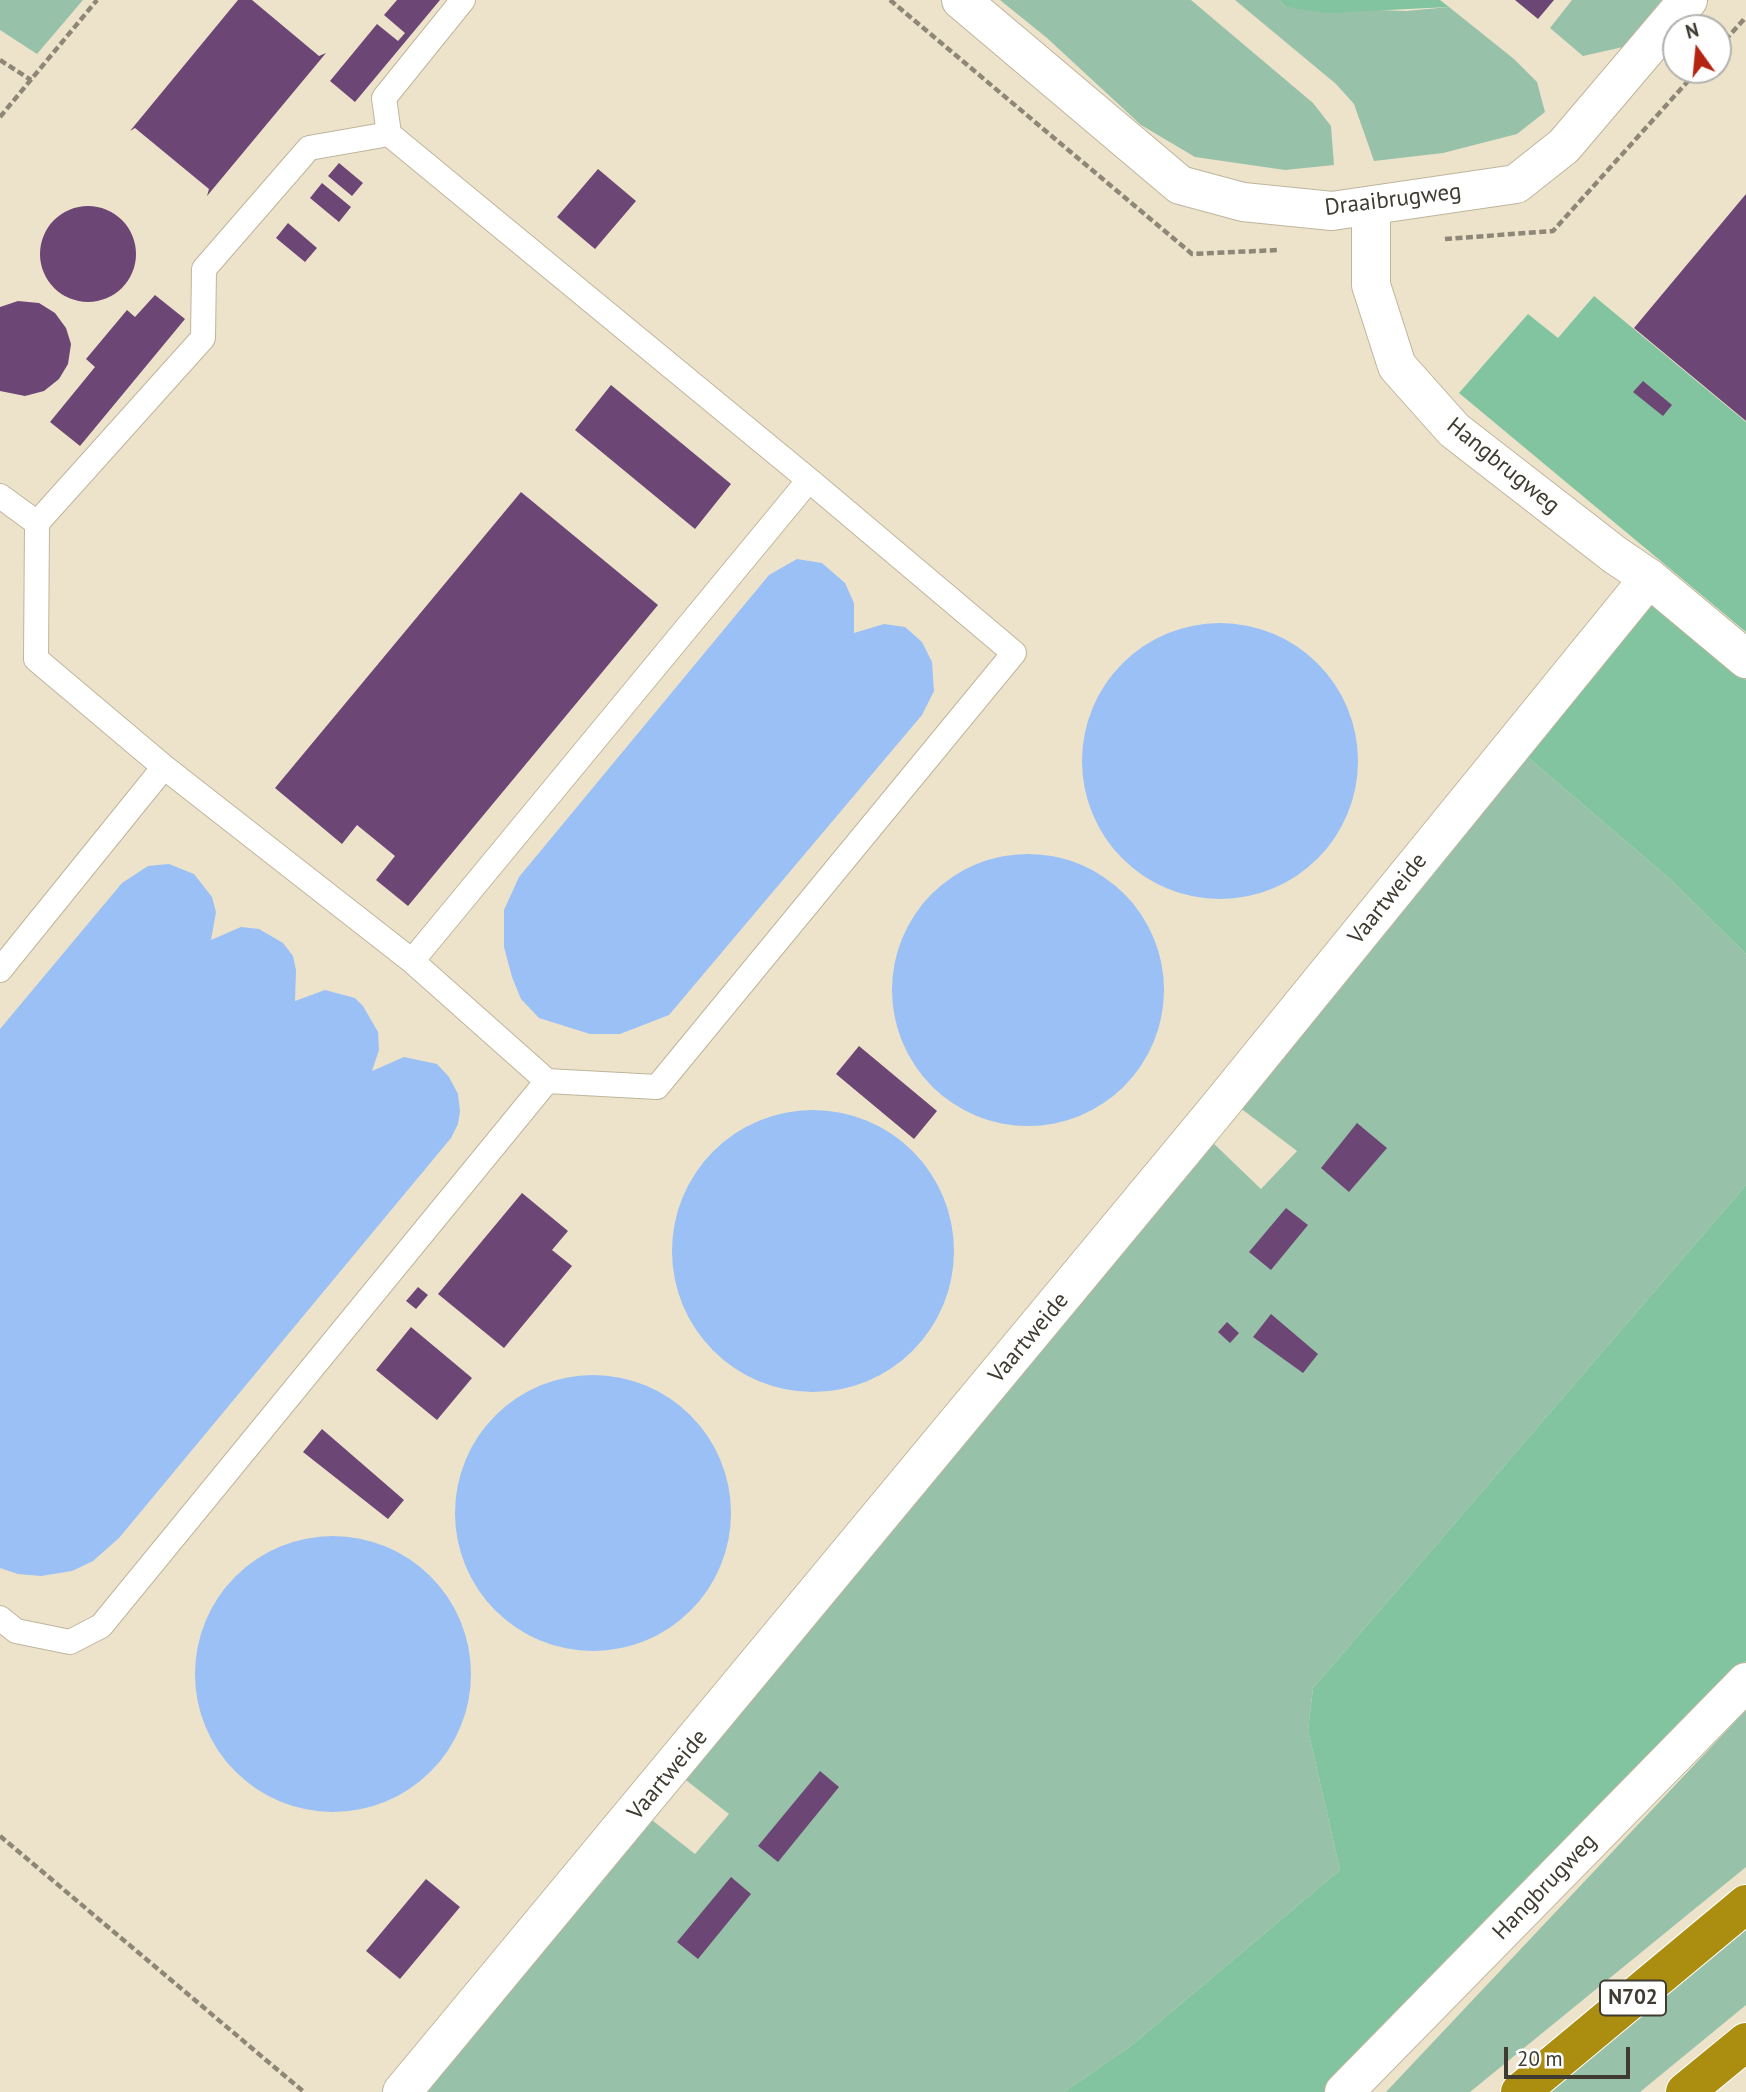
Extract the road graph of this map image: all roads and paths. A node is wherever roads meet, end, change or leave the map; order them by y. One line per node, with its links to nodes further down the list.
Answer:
1 (97, 0): 8 (path)
2 (463, 0): 10 (lane)
3 (961, 0): 11 (street, Draaibrugweg)
4 (1688, 0): 11 (street, Draaibrugweg)
5 (1746, 17): 6 (path)
6 (1732, 32)
7 (0, 60): 8 (path)
8 (30, 80): 9 (path)
9 (0, 117)
10 (389, 134): 12 (lane); 14 (lane)
11 (1366, 207): 15 (street, Hangbrugweg)
12 (808, 480): 18 (lane); 20 (lane)
13 (0, 496): 14 (lane)
14 (37, 523): 17 (lane)
15 (1649, 578): 16 (street, Hangbrugweg); 27 (street, Vaartweide)
16 (1746, 659)
17 (164, 767): 18 (lane); 19 (lane)
18 (412, 961): 20 (lane)
19 (0, 970)
20 (547, 1081): 21 (lane)
21 (0, 1618)
22 (1746, 1682): 28 (street, Hangbrugweg)
23 (0, 1836): 26 (path)
24 (1746, 1904): 29 (highway, N702)
25 (1746, 2042): 30 (highway)
26 (304, 2092)
27 (402, 2092)
28 (1344, 2092)
29 (1520, 2092)
30 (1685, 2092)

